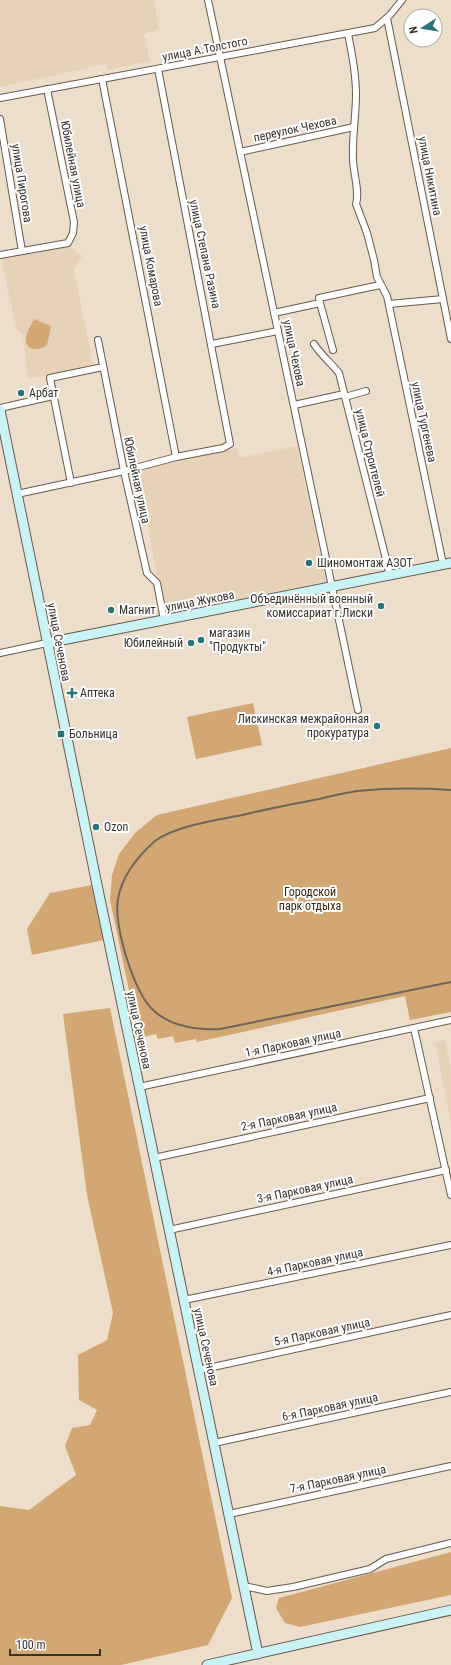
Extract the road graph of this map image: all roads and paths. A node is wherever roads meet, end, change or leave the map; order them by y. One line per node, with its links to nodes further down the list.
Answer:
1 (208, 0): 5 (street, улица Чехова)
2 (402, 0): 3 (street, улица А.Толстого)
3 (387, 18): 4 (street, улица А.Толстого); 16 (street, улица Никитина)
4 (348, 34): 5 (street, улица А.Толстого); 11 (street, переулок Чехова)
5 (220, 56): 6 (street, улица А.Толстого); 12 (street, улица Чехова)
6 (158, 69): 7 (street, улица А.Толстого); 23 (street, улица Степана Разина)
7 (102, 79): 8 (street, улица А.Толстого); 32 (street, улица Комарова)
8 (47, 89): 9 (street, улица А.Толстого); 13 (street, Юбилейная улица)
9 (0, 98)
10 (0, 119): 13 (street, улица Пирогова)
11 (354, 127): 12 (street, переулок Чехова); 15 (street, переулок Чехова)
12 (240, 152): 19 (street, улица Чехова)
13 (22, 251): 14 (street)
14 (0, 255)
15 (380, 285): 17 (street); 18 (street, улица Тургенева)
16 (443, 299): 18 (street); 22 (street, улица Никитина)
17 (320, 303): 19 (street); 25 (street)
18 (389, 304): 36 (street, улица Тургенева)
19 (274, 313): 20 (street, улица Чехова)
20 (278, 331): 23 (street); 30 (street, улица Чехова)
21 (98, 340): 26 (street, Юбилейная улица)
22 (451, 340)
23 (212, 344): 32 (street, улица Степана Разина)
24 (314, 344): 29 (street, улица Строителей)
25 (333, 350)
26 (103, 367): 28 (street); 33 (street, Юбилейная улица)
27 (366, 391): 29 (street)
28 (53, 396): 31 (street); 34 (street)
29 (344, 396): 30 (street); 37 (street, улица Строителей)
30 (294, 405): 38 (street, улица Чехова)
31 (0, 409): 35 (main road, улица Сеченова)
32 (176, 457): 33 (street)
33 (124, 472): 34 (street); 39 (street, Юбилейная улица)
34 (72, 483): 35 (street)
35 (17, 494): 40 (main road, улица Сеченова)
36 (447, 563): 37 (main road, улица Жукова)
37 (390, 575): 38 (main road, улица Жукова)
38 (332, 586): 39 (main road, улица Жукова); 42 (street, улица Чехова)
39 (164, 620): 40 (main road, улица Жукова)
40 (47, 643): 41 (street, улица Жукова); 45 (main road, улица Сеченова)
41 (0, 653)
42 (358, 710)
43 (451, 1020): 44 (street, 1-я Парковая улица)
44 (414, 1028): 45 (street, 1-я Парковая улица); 46 (street)
45 (139, 1087): 47 (main road, улица Сеченова)
46 (430, 1098): 47 (street, 2-я Парковая улица); 48 (street)
47 (154, 1158): 50 (main road, улица Сеченова)
48 (446, 1170): 49 (street); 50 (street, 3-я Парковая улица)
49 (451, 1195)
50 (169, 1230): 52 (main road, улица Сеченова)
51 (451, 1245): 52 (street, 4-я Парковая улица)
52 (184, 1300): 54 (main road, улица Сеченова)
53 (451, 1315): 54 (street, 5-я Парковая улица)
54 (198, 1370): 56 (main road, улица Сеченова)
55 (451, 1392): 56 (street, 6-я Парковая улица)
56 (214, 1443): 58 (main road, улица Сеченова)
57 (451, 1466): 58 (street, 7-я Парковая улица)
58 (229, 1514): 60 (main road, улица Сеченова)
59 (451, 1543): 60 (street)
60 (244, 1586): 62 (main road, улица Сеченова)
61 (451, 1610): 62 (main road)
62 (258, 1654): 63 (main road)
63 (207, 1665)

